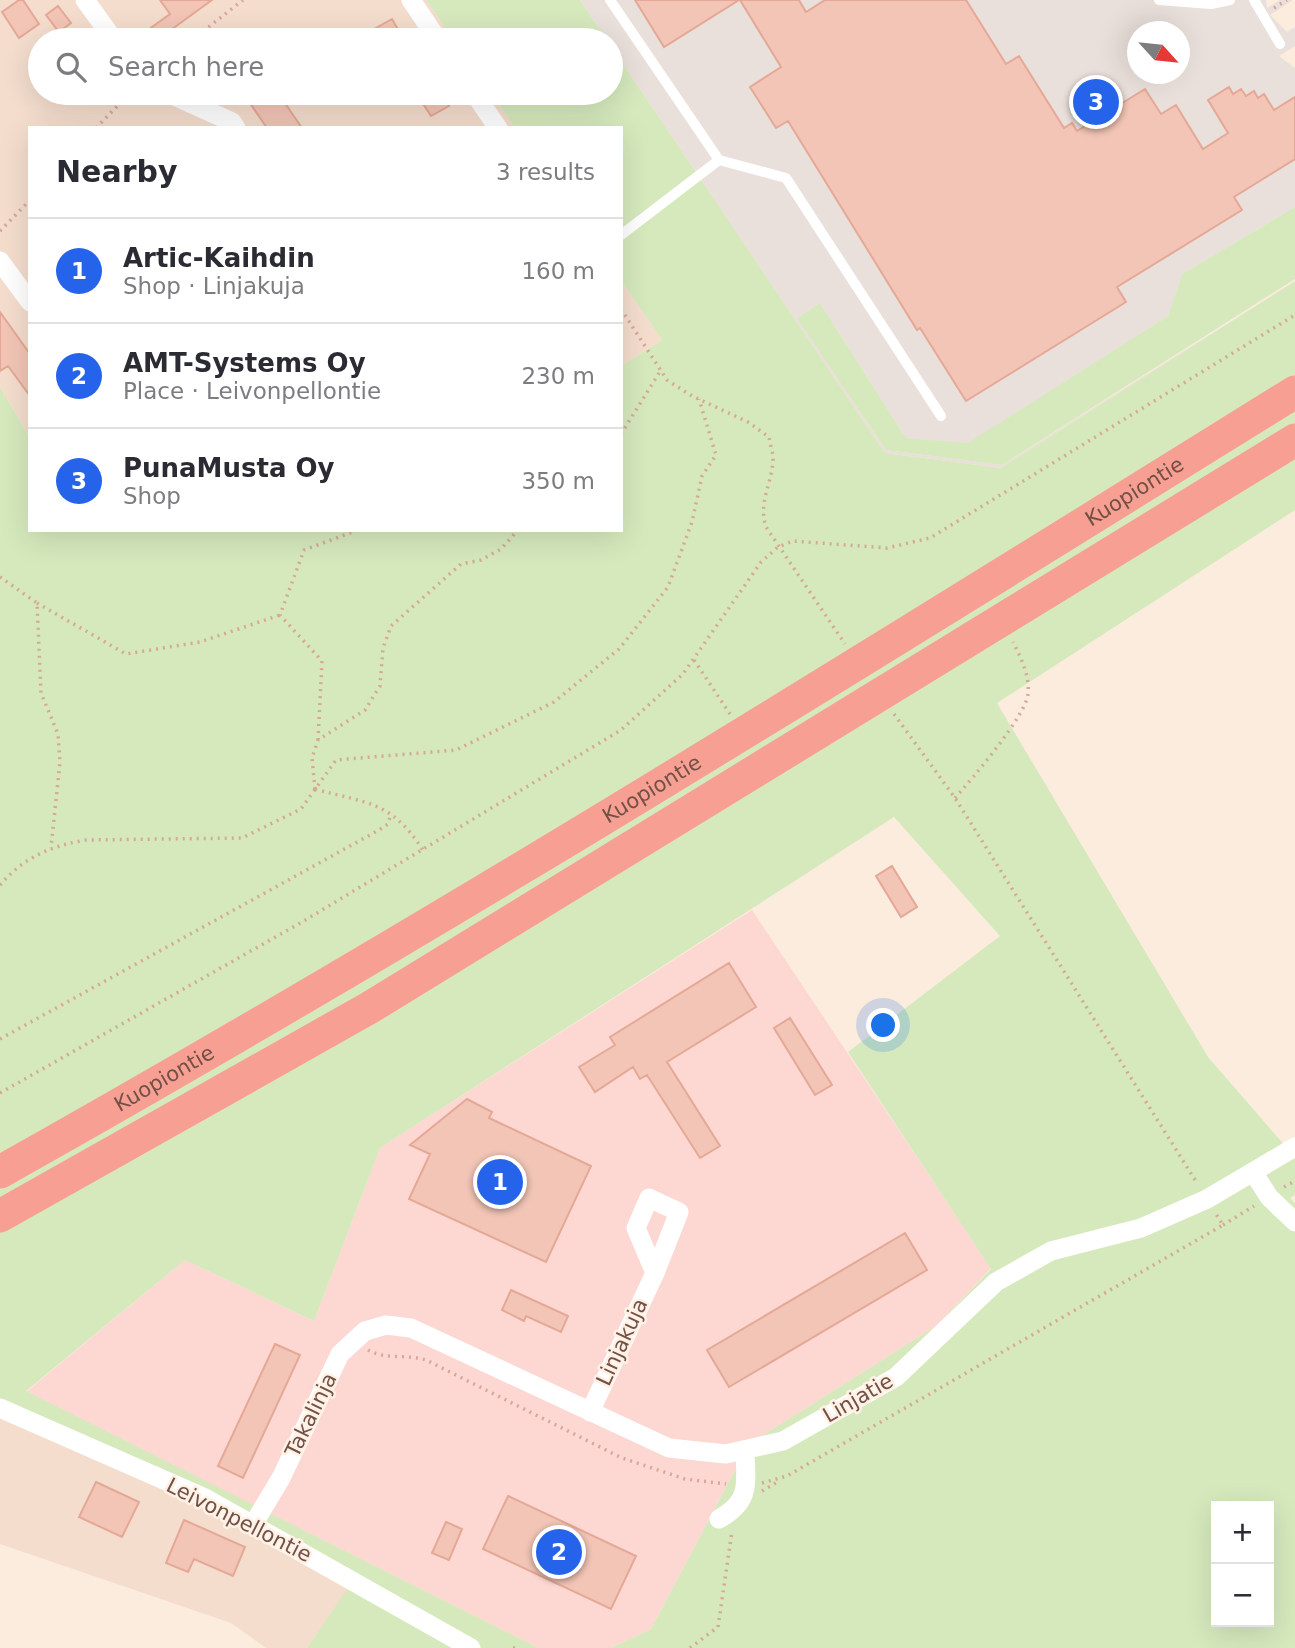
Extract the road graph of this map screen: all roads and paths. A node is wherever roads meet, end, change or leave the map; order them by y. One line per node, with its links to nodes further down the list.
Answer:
1 (85, 0): 8 (street)
2 (243, 0): 9 (path)
3 (411, 0): 10 (street)
4 (610, 0): 18 (lane)
5 (1159, 0): 6 (lane)
6 (1230, 0)
7 (1254, 0): 11 (lane)
8 (105, 28)
9 (207, 28)
10 (430, 28)
11 (1280, 44)
12 (118, 105): 15 (path)
13 (195, 105): 16 (street)
14 (482, 105): 17 (street)
15 (98, 126)
16 (235, 126)
17 (497, 126)
18 (719, 160): 21 (lane); 29 (lane)
19 (28, 203): 20 (path)
20 (0, 231)
21 (623, 233)
22 (0, 261): 23 (street)
23 (28, 299)
24 (623, 312): 26 (path)
25 (1295, 315): 34 (path)
26 (662, 370): 28 (path); 30 (path)
27 (1295, 392): 53 (highway, Kuopiontie)
28 (699, 399): 34 (path); 44 (path)
29 (941, 416)
30 (623, 431)
31 (1295, 440): 56 (highway, Kuopiontie)
32 (353, 532): 37 (path)
33 (516, 532): 43 (path)
34 (778, 547): 39 (path); 40 (path)
35 (0, 578): 36 (path)
36 (37, 603): 37 (path); 47 (path)
37 (280, 615): 43 (path)
38 (1011, 638): 45 (path)
39 (845, 644)
40 (694, 660): 42 (path); 48 (path)
41 (892, 711): 45 (path)
42 (730, 714)
43 (318, 740): 44 (path)
44 (315, 789): 46 (path); 47 (path)
45 (955, 798): 55 (path)
46 (391, 813): 48 (path); 50 (path)
47 (51, 848): 49 (path)
48 (423, 850): 51 (path)
49 (0, 885)
50 (0, 1039)
51 (0, 1093)
52 (1295, 1147): 54 (street, Linjatie)
53 (0, 1172)
54 (1253, 1172): 55 (street, Linjatie); 57 (street)
55 (1207, 1199): 63 (street, Linjatie); 64 (path)
56 (0, 1216)
57 (1295, 1222)
58 (655, 1273): 62 (street, Linjakuja)
59 (386, 1325): 60 (street, Takalinja); 62 (street, Linjatie)
60 (356, 1339): 64 (path); 67 (street, Takalinja)
61 (0, 1408): 67 (street, Leivonpellontie)
62 (590, 1412): 63 (street, Linjatie)
63 (745, 1452): 64 (street)
64 (746, 1485): 65 (street)
65 (738, 1506): 66 (street); 71 (path)
66 (719, 1519)
67 (254, 1523): 68 (street, Leivonpellontie)
68 (471, 1648)
69 (513, 1648): 70 (path)
70 (520, 1648)
71 (690, 1648)

